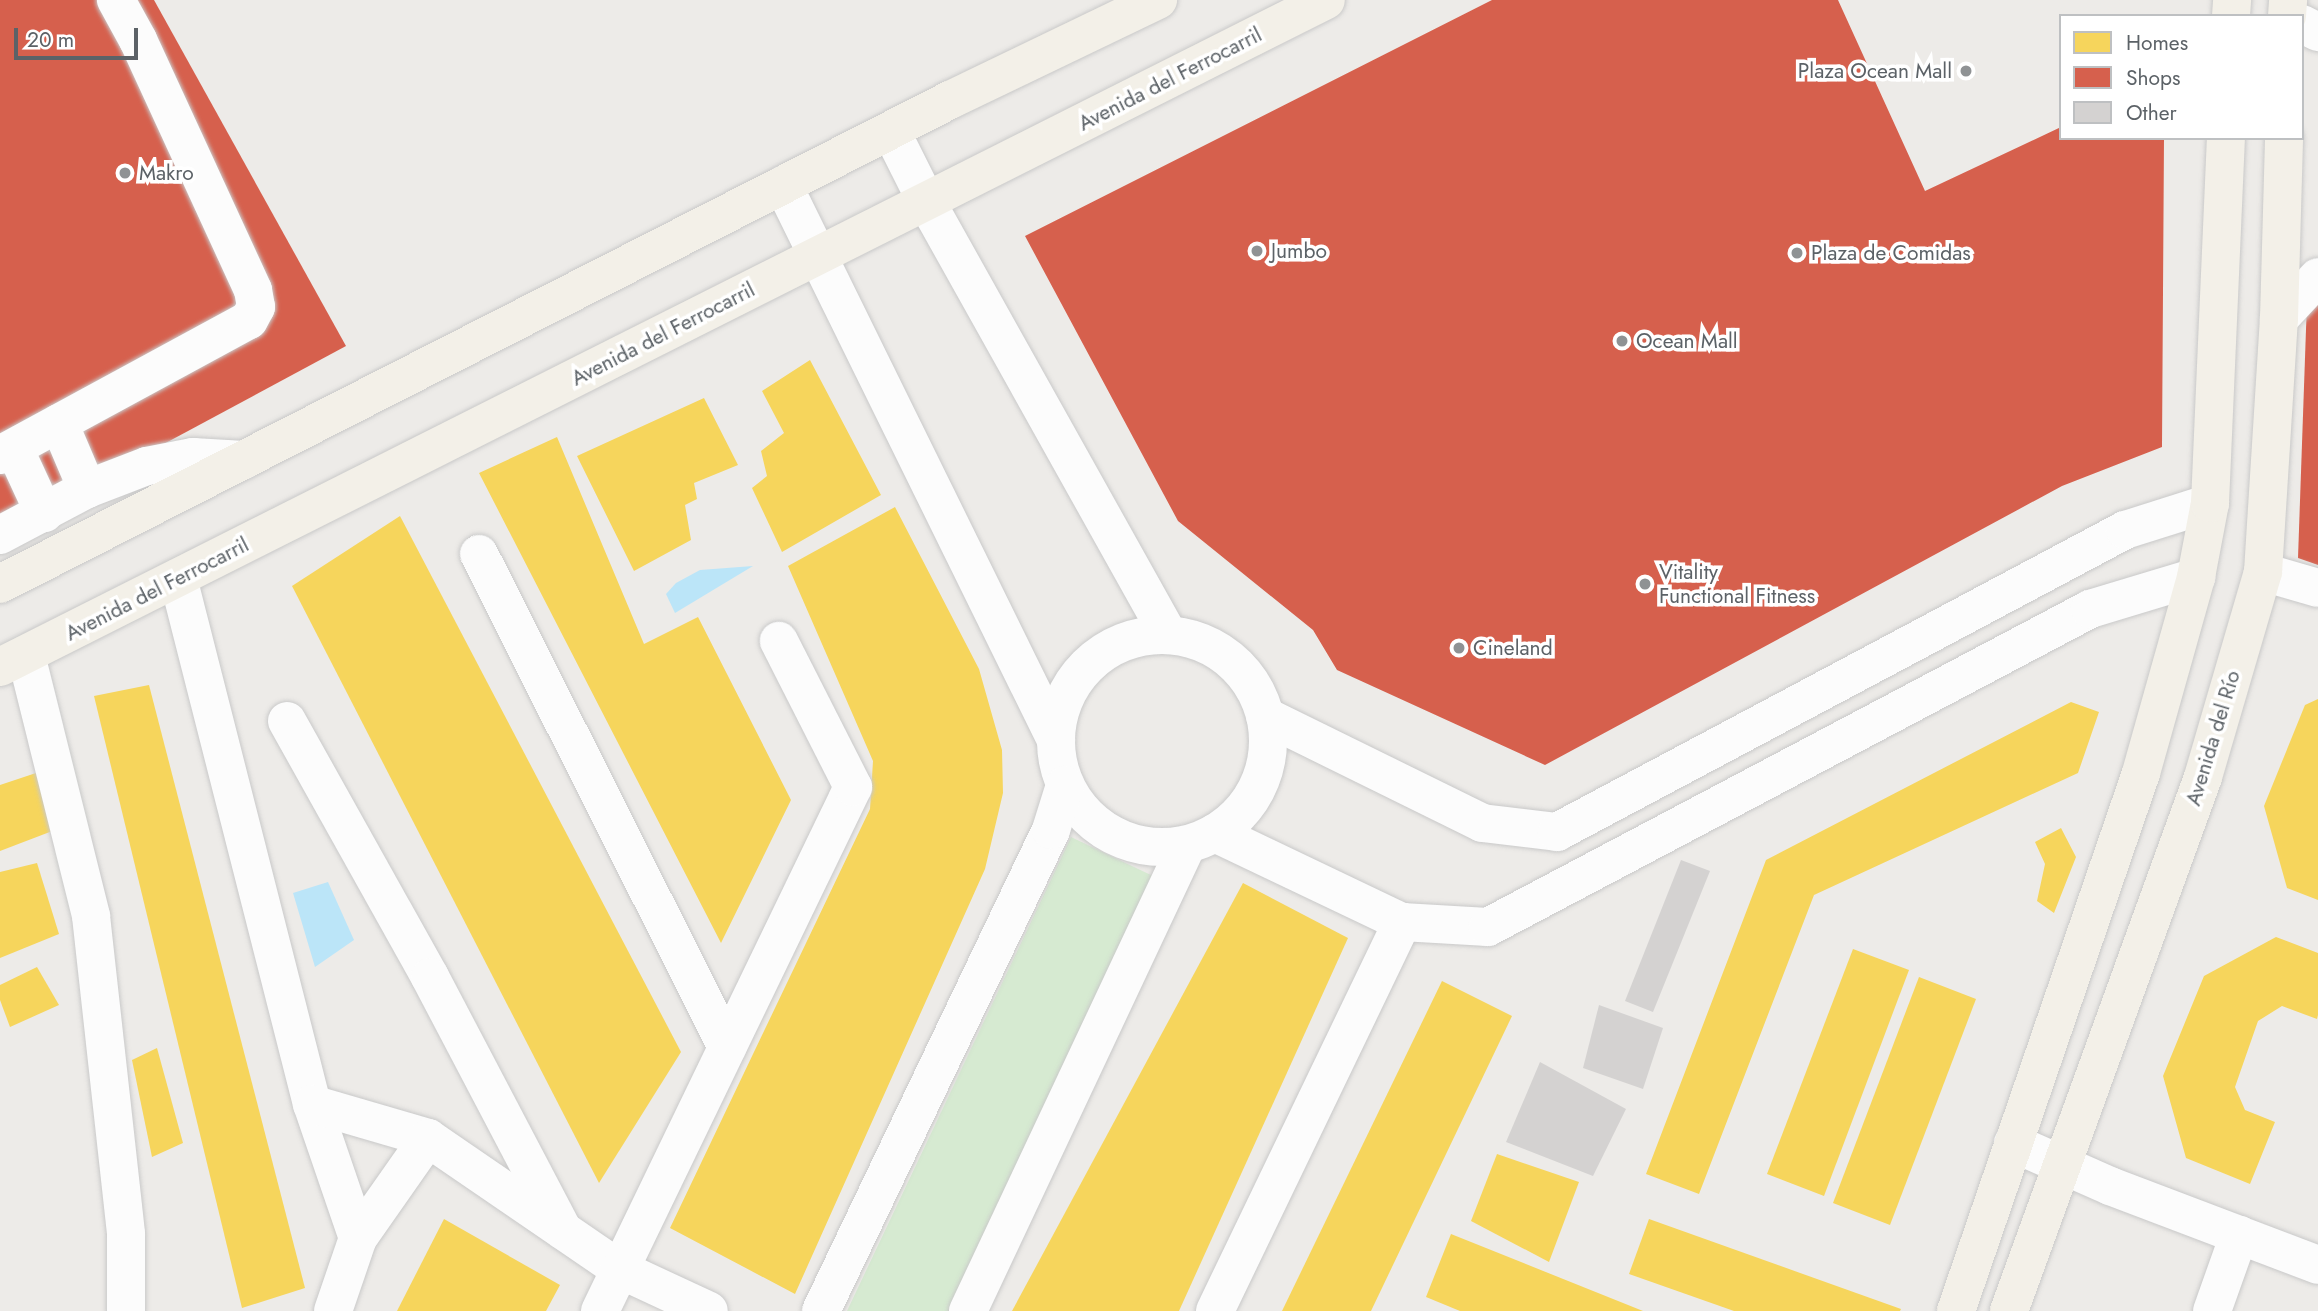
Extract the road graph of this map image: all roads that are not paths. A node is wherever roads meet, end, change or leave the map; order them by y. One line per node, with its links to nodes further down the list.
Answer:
1 (116, 0): 12 (street)
2 (1158, 0): 4 (main road)
3 (1326, 0): 8 (main road, Avenida del Ferrocarril)
4 (891, 131): 7 (main road); 8 (street)
5 (2226, 140): 16 (main road)
6 (2284, 140): 11 (main road, Avenida del Río)
7 (783, 186): 9 (street); 14 (main road)
8 (926, 201): 9 (main road, Avenida del Ferrocarril); 25 (street)
9 (816, 257): 21 (main road, Avenida del Ferrocarril); 30 (street)
10 (2318, 277): 11 (street)
11 (2278, 319): 20 (main road, Avenida del Río)
12 (59, 423): 13 (street); 15 (street)
13 (7, 451): 17 (street)
14 (244, 460): 15 (street); 23 (main road)
15 (87, 489): 17 (street)
16 (2210, 503): 22 (main road); 28 (street)
17 (44, 513): 18 (street)
18 (0, 535)
19 (480, 554): 34 (street)
20 (2263, 572): 24 (street); 38 (main road, Avenida del Río)
21 (178, 578): 27 (main road, Avenida del Ferrocarril); 35 (street)
22 (2196, 578): 33 (street); 37 (main road)
23 (0, 584)
24 (2318, 588)
25 (1167, 634): 28 (street); 30 (street)
26 (779, 640): 34 (street)
27 (13, 661): 44 (street)
28 (1265, 716): 32 (street)
29 (287, 721): 39 (street)
30 (1056, 740): 31 (street)
31 (1065, 785): 32 (street); 48 (street)
32 (1201, 839): 33 (street); 49 (street)
33 (1402, 922): 50 (street)
34 (727, 1047): 43 (street)
35 (312, 1104): 36 (street); 41 (street)
36 (428, 1138): 39 (street); 41 (street)
37 (2013, 1143): 38 (street); 51 (main road)
38 (2063, 1165): 40 (street); 52 (main road, Avenida del Río)
39 (563, 1230): 43 (street)
40 (2239, 1235): 42 (street); 53 (street)
41 (358, 1238): 45 (street)
42 (2318, 1265)
43 (619, 1269): 46 (street); 47 (street)
44 (126, 1311)
45 (333, 1311)
46 (600, 1311)
47 (709, 1311)
48 (821, 1311)
49 (968, 1311)
50 (1215, 1311)
51 (1956, 1311)
52 (2009, 1311)
53 (2212, 1311)

